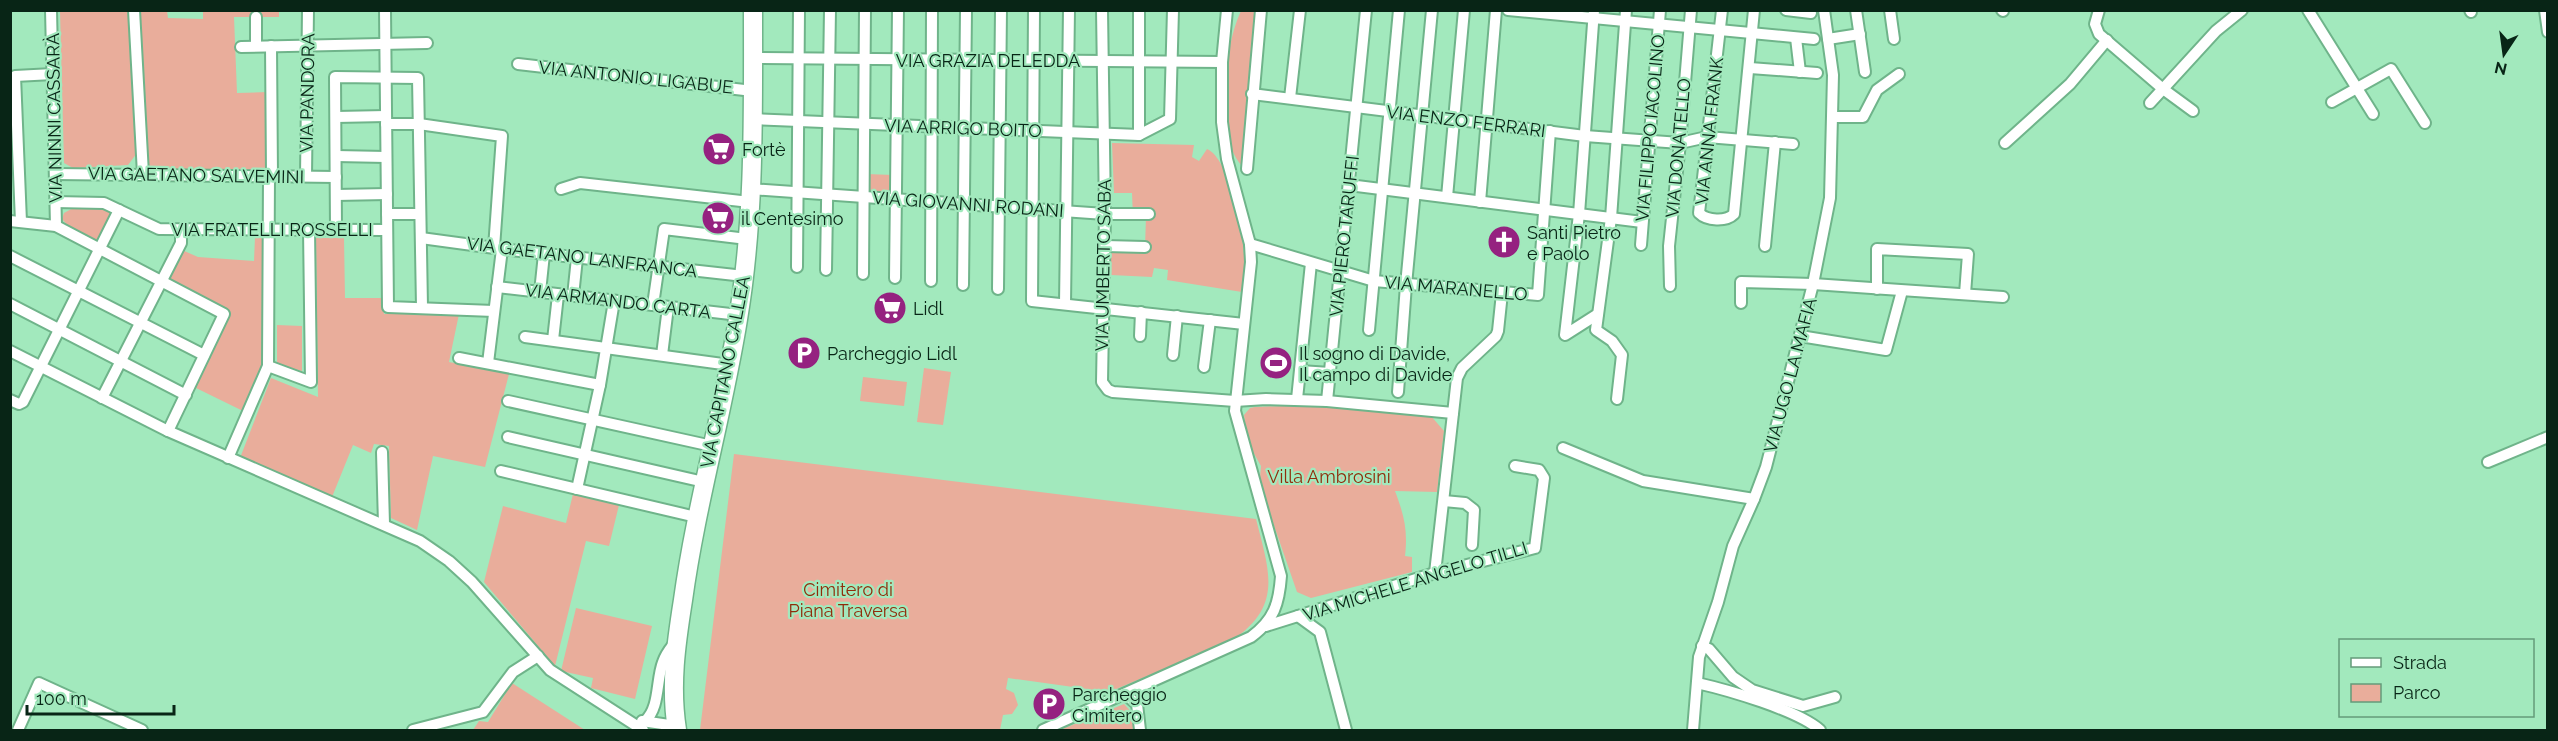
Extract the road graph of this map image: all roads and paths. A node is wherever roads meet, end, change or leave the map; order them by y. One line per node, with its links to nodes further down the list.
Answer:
1 (51, 10): 81 (street, VIA NINNI CASSARÀ)
2 (134, 10): 130 (street)
3 (308, 10): 58 (street, VIA PANDORA)
4 (385, 10): 57 (street)
5 (753, 10): 62 (main road, VIA CAPITANO CALLEA)
6 (798, 10): 63 (street)
7 (830, 10): 64 (street)
8 (865, 10): 65 (street)
9 (898, 10): 66 (street)
10 (932, 10): 67 (street)
11 (966, 10): 68 (street)
12 (1000, 10): 69 (street)
13 (1034, 10): 70 (street)
14 (1069, 10): 71 (street)
15 (1102, 10): 72 (street, VIA UMBERTO SABA)
16 (1139, 10): 73 (street)
17 (1173, 10): 74 (street)
18 (1261, 10): 87 (street)
19 (1300, 10): 88 (street)
20 (1366, 10): 91 (street, VIA PIERO TARUFFI)
21 (1399, 10): 92 (street)
22 (1432, 10): 95 (street)
23 (1464, 10): 99 (street)
24 (1496, 10): 103 (street)
25 (1508, 10): 38 (street)
26 (1660, 10): 45 (street, VIA FILIPPO IACOLINO)
27 (1691, 10): 46 (street, VIA DONATELLO)
28 (1722, 10): 47 (street, VIA ANNA FRANK)
29 (1754, 10): 49 (street)
30 (1786, 10): 41 (street)
31 (1824, 10): 53 (street, VIA UGO LA MAFIA)
32 (1856, 10): 50 (street)
33 (1890, 10): 54 (street)
34 (2099, 10): 55 (street)
35 (2242, 10): 85 (street)
36 (2308, 10): 84 (street)
37 (2545, 10): 48 (street)
38 (1528, 11): 40 (street)
39 (1228, 12): 75 (street)
40 (1560, 13): 42 (street)
41 (1811, 13)
42 (1594, 14): 43 (street); 116 (street)
43 (1625, 16): 45 (street); 118 (street)
44 (256, 17): 59 (street)
45 (1659, 24): 46 (street); 120 (street, VIA FILIPPO IACOLINO)
46 (1689, 27): 47 (street); 122 (street, VIA DONATELLO)
47 (1720, 30): 49 (street); 117 (street, VIA ANNA FRANK)
48 (2547, 32)
49 (1752, 33): 51 (street); 77 (street)
50 (1860, 34): 53 (street); 79 (street)
51 (1796, 38): 52 (street); 78 (street)
52 (1814, 39)
53 (1828, 39): 97 (street, VIA UGO LA MAFIA)
54 (1894, 39)
55 (2107, 40): 85 (street); 123 (street)
56 (427, 42): 57 (street)
57 (385, 44): 58 (street); 83 (street)
58 (308, 45): 60 (street); 132 (street, VIA PANDORA)
59 (256, 46): 60 (street); 61 (street)
60 (271, 46): 131 (street)
61 (241, 47)
62 (753, 58): 63 (street, VIA GRAZIA DELEDDA); 86 (main road, VIA CAPITANO CALLEA)
63 (798, 59): 64 (street, VIA GRAZIA DELEDDA); 101 (street)
64 (829, 59): 65 (street, VIA GRAZIA DELEDDA); 102 (street)
65 (865, 59): 66 (street, VIA GRAZIA DELEDDA); 106 (street)
66 (898, 59): 67 (street, VIA GRAZIA DELEDDA); 107 (street)
67 (932, 60): 68 (street, VIA GRAZIA DELEDDA); 108 (street)
68 (965, 60): 69 (street, VIA GRAZIA DELEDDA); 109 (street)
69 (1000, 60): 70 (street, VIA GRAZIA DELEDDA); 110 (street)
70 (1033, 60): 71 (street, VIA GRAZIA DELEDDA); 111 (street)
71 (1068, 61): 72 (street, VIA GRAZIA DELEDDA); 113 (street)
72 (1102, 61): 73 (street, VIA GRAZIA DELEDDA); 114 (street, VIA UMBERTO SABA)
73 (1139, 61): 74 (street, VIA GRAZIA DELEDDA); 115 (street)
74 (1172, 62): 75 (street, VIA GRAZIA DELEDDA); 115 (street, VIA ARRIGO BOITO)
75 (1222, 62): 171 (street)
76 (518, 64): 86 (street, VIA ANTONIO LIGABUE)
77 (1750, 68): 78 (street); 119 (street)
78 (1800, 72): 80 (street)
79 (1865, 72)
80 (1817, 73)
81 (53, 74): 127 (street); 129 (street, VIA NINNI CASSARÀ)
82 (1899, 74): 97 (street)
83 (385, 77): 96 (street); 100 (street); 105 (street)
84 (2357, 88): 89 (street); 94 (street); 104 (street)
85 (2163, 89): 90 (street); 93 (street)
86 (753, 91): 98 (main road, VIA CAPITANO CALLEA)
87 (1252, 94): 88 (street, VIA ENZO FERRARI); 128 (street)
88 (1290, 98): 91 (street, VIA ENZO FERRARI)
89 (2332, 102)
90 (2150, 103)
91 (1358, 107): 92 (street, VIA ENZO FERRARI); 134 (street, VIA PIERO TARUFFI)
92 (1390, 111): 95 (street, VIA ENZO FERRARI); 136 (street)
93 (2193, 111)
94 (2373, 114)
95 (1422, 115): 99 (street, VIA ENZO FERRARI); 138 (street)
96 (336, 117): 100 (street); 125 (street)
97 (1833, 117): 192 (street, VIA UGO LA MAFIA)
98 (752, 119): 101 (street, VIA ARRIGO BOITO); 142 (main road, VIA CAPITANO CALLEA)
99 (1454, 119): 103 (street, VIA ENZO FERRARI); 144 (street)
100 (386, 120): 105 (street); 126 (street)
101 (798, 121): 102 (street, VIA ARRIGO BOITO); 137 (street)
102 (828, 122): 106 (street, VIA ARRIGO BOITO); 139 (street)
103 (1487, 123): 112 (street, VIA ENZO FERRARI); 148 (street)
104 (2425, 123)
105 (419, 124): 156 (street); 176 (street)
106 (864, 124): 107 (street, VIA ARRIGO BOITO); 143 (street)
107 (897, 125): 108 (street, VIA ARRIGO BOITO); 145 (street)
108 (932, 127): 109 (street, VIA ARRIGO BOITO); 147 (street)
109 (964, 128): 110 (street, VIA ARRIGO BOITO); 149 (street)
110 (1000, 130): 111 (street, VIA ARRIGO BOITO); 150 (street)
111 (1033, 131): 113 (street, VIA ARRIGO BOITO); 151 (street)
112 (1550, 131): 116 (street, VIA ENZO FERRARI); 153 (street, VIA MARANELLO)
113 (1067, 133): 114 (street, VIA ARRIGO BOITO); 154 (street)
114 (1104, 134): 115 (street, VIA ARRIGO BOITO); 157 (street, VIA UMBERTO SABA)
115 (1139, 135)
116 (1585, 135): 118 (street, VIA ENZO FERRARI); 159 (street)
117 (1707, 137): 119 (street, VIA ENZO FERRARI); 119 (street, VIA ANNA FRANK); 122 (street, VIA ENZO FERRARI)
118 (1617, 138): 120 (street, VIA ENZO FERRARI); 160 (street)
119 (1742, 139): 121 (street, VIA ENZO FERRARI)
120 (1650, 141): 122 (street, VIA ENZO FERRARI); 162 (street, VIA FILIPPO IACOLINO)
121 (1775, 142): 124 (street, VIA ENZO FERRARI); 174 (street)
122 (1680, 143): 195 (street, VIA DONATELLO)
123 (2005, 143)
124 (1793, 144)
125 (336, 156): 126 (street); 133 (street)
126 (386, 157): 141 (street)
127 (14, 162): 161 (street)
128 (1247, 170)
129 (55, 174): 130 (street, VIA GAETANO SALVEMINI); 146 (street, VIA NINNI CASSARÀ)
130 (143, 174): 131 (street, VIA GAETANO SALVEMINI)
131 (271, 176): 132 (street, VIA GAETANO SALVEMINI); 164 (street)
132 (306, 176): 133 (street, VIA GAETANO SALVEMINI)
133 (336, 177): 140 (street)
134 (1349, 185): 136 (street); 185 (street, VIA PIERO TARUFFI)
135 (561, 189): 142 (street, VIA GIOVANNI RODANI)
136 (1382, 189): 138 (street); 190 (street)
137 (797, 192): 139 (street, VIA GIOVANNI RODANI); 142 (street, VIA GIOVANNI RODANI); 183 (street)
138 (1415, 193): 144 (street); 194 (street)
139 (827, 194): 143 (street, VIA GIOVANNI RODANI); 184 (street)
140 (336, 195): 141 (street); 166 (street)
141 (387, 195): 155 (street)
142 (750, 195): 170 (main road, VIA CAPITANO CALLEA)
143 (863, 197): 145 (street, VIA GIOVANNI RODANI); 186 (street)
144 (1447, 197): 148 (street)
145 (896, 199): 147 (street, VIA GIOVANNI RODANI); 188 (street)
146 (56, 202): 152 (street, VIA FRATELLI ROSSELLI); 163 (street, VIA NINNI CASSARÀ)
147 (931, 202): 149 (street, VIA GIOVANNI RODANI); 189 (street)
148 (1480, 202): 153 (street)
149 (964, 204): 150 (street, VIA GIOVANNI RODANI); 193 (street)
150 (999, 207): 151 (street, VIA GIOVANNI RODANI); 197 (street)
151 (1033, 209): 154 (street, VIA GIOVANNI RODANI); 210 (street)
152 (119, 210): 167 (street, VIA FRATELLI ROSSELLI); 177 (street)
153 (1544, 210): 159 (street); 202 (street, VIA MARANELLO)
154 (1066, 212): 157 (street, VIA GIOVANNI RODANI); 210 (street)
155 (387, 214): 156 (street); 168 (street)
156 (420, 214): 169 (street)
157 (1105, 214): 158 (street, VIA GIOVANNI RODANI); 173 (street, VIA UMBERTO SABA)
158 (1149, 214)
159 (1579, 214): 160 (street); 218 (street)
160 (1611, 218): 162 (street); 218 (street)
161 (16, 221): 163 (street)
162 (1642, 222): 172 (street, VIA FILIPPO IACOLINO)
163 (56, 226): 177 (street)
164 (269, 229): 165 (street, VIA FRATELLI ROSSELLI); 167 (street, VIA FRATELLI ROSSELLI); 238 (street)
165 (309, 229): 166 (street, VIA FRATELLI ROSSELLI); 238 (street)
166 (336, 229): 168 (street, VIA FRATELLI ROSSELLI)
167 (182, 230): 191 (street)
168 (387, 230): 212 (street)
169 (421, 238): 176 (street, VIA GAETANO LANFRANCA); 212 (street)
170 (747, 239): 182 (street); 187 (main road, VIA CAPITANO CALLEA)
171 (1250, 244): 181 (street, VIA MARANELLO); 222 (street)
172 (1641, 245)
173 (1105, 246): 175 (street); 214 (street, VIA UMBERTO SABA)
174 (1765, 246)
175 (1145, 247)
176 (498, 248): 178 (street, VIA GAETANO LANFRANCA); 196 (street)
177 (100, 249): 191 (street); 199 (street)
178 (544, 254): 180 (street, VIA GAETANO LANFRANCA); 201 (street)
179 (10, 256): 199 (street)
180 (577, 258): 182 (street, VIA GAETANO LANFRANCA); 205 (street)
181 (1311, 263): 185 (street, VIA MARANELLO); 241 (street)
182 (658, 267): 187 (street, VIA GAETANO LANFRANCA); 211 (street)
183 (797, 267)
184 (826, 270)
185 (1340, 271): 190 (street, VIA MARANELLO); 242 (street, VIA PIERO TARUFFI)
186 (863, 274)
187 (744, 276): 217 (main road, VIA CAPITANO CALLEA)
188 (895, 278)
189 (931, 281)
190 (1374, 281): 194 (street, VIA MARANELLO); 224 (street)
191 (161, 282): 221 (street); 232 (street)
192 (1814, 284): 198 (street); 208 (street); 226 (street, VIA UGO LA MAFIA)
193 (963, 285)
194 (1406, 285): 202 (street, VIA MARANELLO); 244 (street)
195 (1670, 286)
196 (497, 287): 201 (street, VIA ARMANDO CARTA); 215 (street)
197 (998, 289)
198 (1877, 289): 200 (street); 203 (street)
199 (79, 291): 221 (street); 223 (street)
200 (1902, 291): 203 (street); 226 (street)
201 (540, 292): 204 (street, VIA ARMANDO CARTA)
202 (1502, 293): 253 (street)
203 (1965, 294): 206 (street)
204 (558, 295): 205 (street, VIA ARMANDO CARTA); 228 (street)
205 (573, 296): 207 (street, VIA ARMANDO CARTA)
206 (2003, 297)
207 (614, 301): 211 (street, VIA ARMANDO CARTA); 229 (street)
208 (1741, 303)
209 (10, 304): 223 (street)
210 (1065, 304): 214 (street)
211 (653, 305): 213 (street, VIA ARMANDO CARTA)
212 (422, 307): 215 (street)
213 (668, 307): 217 (street, VIA ARMANDO CARTA); 233 (street)
214 (1104, 307): 216 (street); 251 (street, VIA UMBERTO SABA)
215 (494, 311): 236 (street)
216 (1141, 312): 219 (street); 225 (street)
217 (739, 315): 237 (main road, VIA CAPITANO CALLEA)
218 (1598, 315): 248 (street)
219 (1177, 316): 220 (street); 231 (street)
220 (1210, 320): 222 (street); 240 (street)
221 (140, 322): 232 (street); 235 (street)
222 (1244, 324): 251 (street)
223 (60, 329): 235 (street); 239 (street)
224 (1369, 330)
225 (1140, 336)
226 (1800, 336): 268 (street, VIA UGO LA MAFIA)
227 (525, 337): 228 (street)
228 (553, 340): 229 (street)
229 (608, 346): 233 (street); 243 (street)
230 (10, 351): 239 (street)
231 (1173, 354)
232 (204, 355): 245 (street)
233 (662, 355): 237 (street)
234 (459, 358): 236 (street)
235 (121, 361): 245 (street); 246 (street)
236 (488, 363): 243 (street)
237 (730, 365): 258 (main road, VIA CAPITANO CALLEA)
238 (268, 366): 262 (street)
239 (41, 367): 246 (street); 249 (street)
240 (1204, 367)
241 (1300, 370): 242 (street); 247 (street)
242 (1330, 373): 252 (street, VIA PIERO TARUFFI)
243 (600, 385): 254 (street)
244 (1398, 392)
245 (186, 394): 255 (street)
246 (102, 398): 255 (street)
247 (1297, 399): 251 (street, VIA UMBERTO SABA); 252 (street, VIA UMBERTO SABA)
248 (1617, 399)
249 (10, 400)
250 (508, 401): 254 (street)
251 (1235, 401): 275 (street)
252 (1328, 401): 253 (street, VIA UMBERTO SABA)
253 (1453, 413): 269 (street)
254 (593, 419): 258 (street); 261 (street)
255 (168, 431): 262 (street)
256 (508, 437): 261 (street)
257 (2547, 437): 263 (street)
258 (712, 446): 266 (main road, VIA CAPITANO CALLEA)
259 (1563, 448): 268 (street)
260 (382, 452): 271 (street)
261 (585, 454): 266 (street); 267 (street)
262 (228, 458): 271 (street)
263 (2488, 462)
264 (1515, 466): 273 (street, VIA MICHELE ANGELO TILLI)
265 (501, 471): 267 (street)
266 (704, 482): 270 (main road, VIA CAPITANO CALLEA)
267 (577, 489): 270 (street)
268 (1754, 499): 277 (street, VIA UGO LA MAFIA)
269 (1444, 501): 272 (street); 273 (street)
270 (696, 517): 276 (main road, VIA CAPITANO CALLEA)
271 (384, 524): 278 (street)
272 (1472, 545)
273 (1435, 573): 274 (street, VIA MICHELE ANGELO TILLI)
274 (1298, 616): 275 (street, VIA MICHELE ANGELO TILLI); 289 (street)
275 (1266, 626): 280 (street, VIA MICHELE ANGELO TILLI)
276 (677, 637): 282 (street); 283 (main road, VIA CAPITANO CALLEA)
277 (1702, 646): 279 (street, VIA UGO LA MAFIA); 281 (street)
278 (538, 656): 282 (street); 286 (street)
279 (1697, 682): 290 (street, VIA UGO LA MAFIA); 291 (street)
280 (1125, 694): 287 (street, VIA MICHELE ANGELO TILLI); 288 (street)
281 (1835, 697)
282 (644, 726): 283 (street)
283 (674, 729)
284 (18, 730): 285 (street)
285 (142, 730)
286 (413, 730)
287 (1043, 730)
288 (1140, 730)
289 (1346, 730)
290 (1693, 730)
291 (1820, 730)

